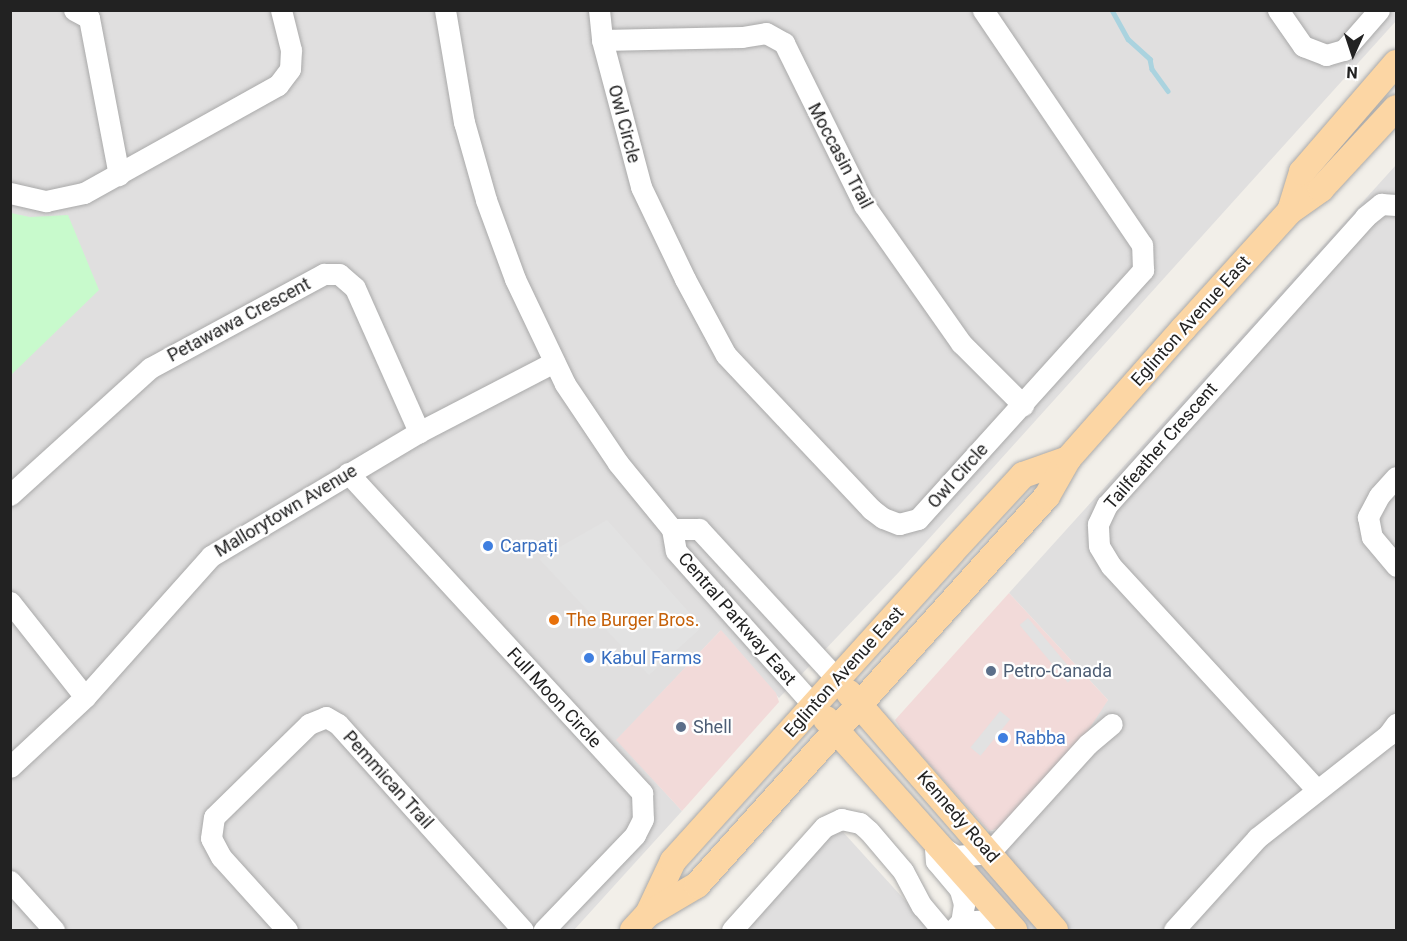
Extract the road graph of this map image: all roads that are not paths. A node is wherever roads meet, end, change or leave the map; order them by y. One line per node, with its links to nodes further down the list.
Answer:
1 (74, 10): 11 (street)
2 (281, 10): 11 (street)
3 (445, 10): 15 (street, Central Parkway East)
4 (599, 10): 8 (street, Owl Circle)
5 (983, 10): 16 (street, Owl Circle)
6 (1278, 10): 7 (street)
7 (1379, 10)
8 (602, 40): 16 (street, Moccasin Trail); 16 (street, Owl Circle)
9 (1396, 63): 14 (main road, Eglinton Avenue East)
10 (1396, 108): 14 (main road, Eglinton Avenue East)
11 (119, 175): 12 (street)
12 (10, 193)
13 (1396, 205): 33 (street, Tailfeather Crescent)
14 (1290, 211): 18 (main road, Eglinton Avenue East)
15 (554, 362): 17 (street, Mallorytown Avenue); 22 (street, Central Parkway East)
16 (1023, 405)
17 (419, 432): 19 (street, Mallorytown Avenue); 21 (street, Petawawa Crescent)
18 (1068, 459): 25 (main road, Eglinton Avenue East); 28 (main road, Eglinton Avenue East)
19 (348, 473): 26 (street, Mallorytown Avenue); 42 (street, Full Moon Circle)
20 (1396, 477): 23 (street)
21 (10, 495)
22 (672, 529): 25 (street, Central Parkway East); 27 (street, Central Parkway East)
23 (1396, 566)
24 (10, 602): 26 (street)
25 (837, 679): 27 (main road, Eglinton Avenue East); 28 (main road, Central Parkway East)
26 (85, 697): 32 (street, Mallorytown Avenue)
27 (813, 705): 31 (main road, Central Parkway East); 37 (main road, Eglinton Avenue East)
28 (860, 706): 31 (main road, Eglinton Avenue East); 35 (main road, Kennedy Road)
29 (1112, 724): 35 (street)
30 (1396, 724): 33 (street)
31 (837, 731): 34 (main road, Kennedy Road); 37 (main road, Eglinton Avenue East)
32 (10, 767)
33 (1317, 790): 46 (street)
34 (934, 842): 35 (street); 38 (street); 44 (main road, Kennedy Road)
35 (989, 853): 45 (main road, Kennedy Road)
36 (10, 881): 39 (street)
37 (641, 922)
38 (952, 928): 43 (street); 44 (street)
39 (54, 930)
40 (287, 930): 41 (street, Pemmican Trail)
41 (523, 930)
42 (544, 930)
43 (732, 930)
44 (1013, 930)
45 (1055, 930)
46 (1174, 930)

